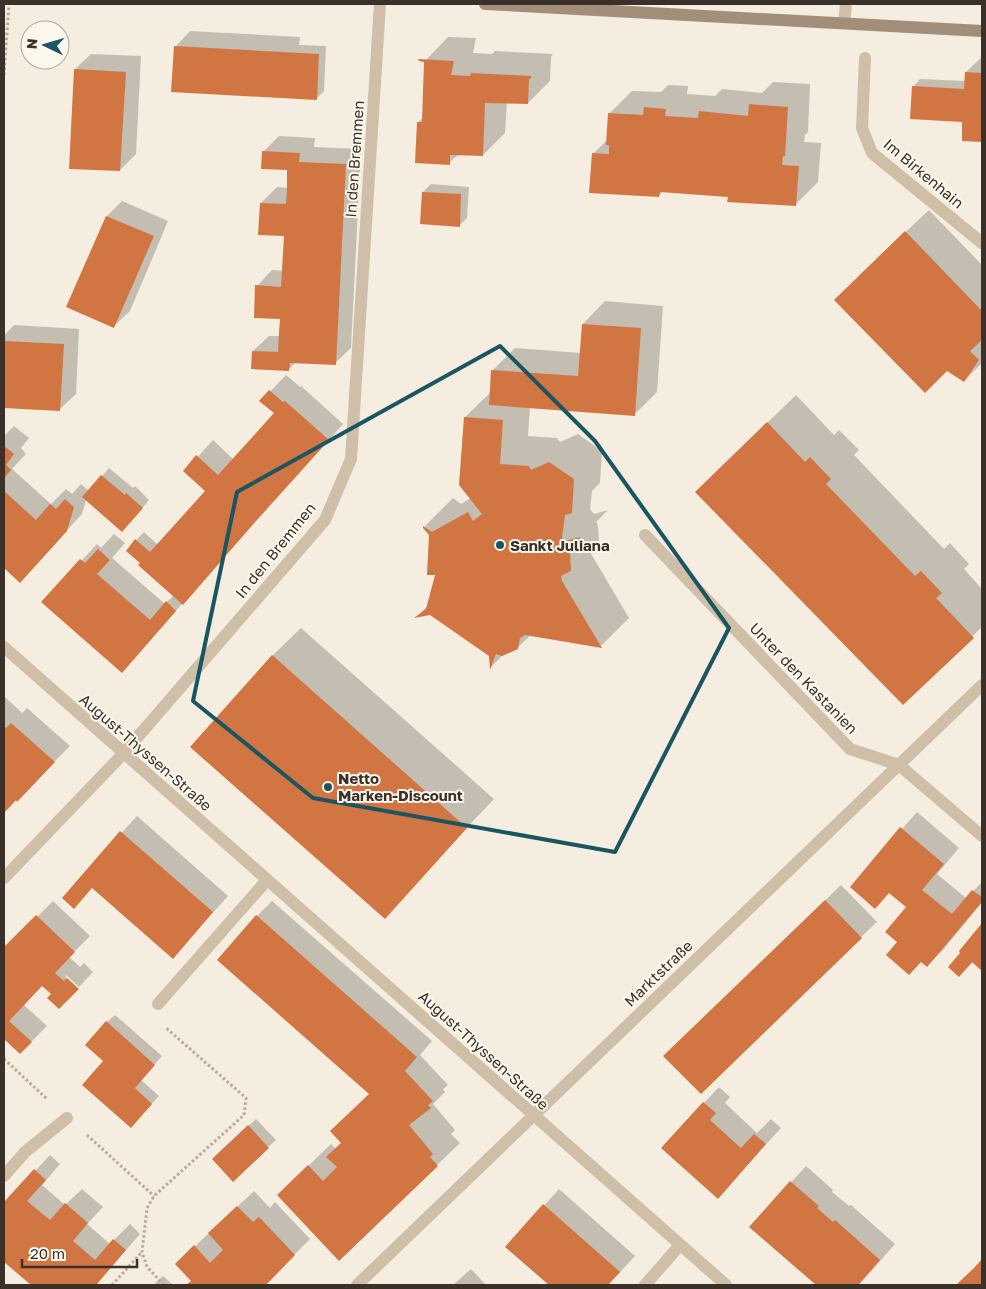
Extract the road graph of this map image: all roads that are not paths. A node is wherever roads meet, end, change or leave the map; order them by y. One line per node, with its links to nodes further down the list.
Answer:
1 (380, 4): 11 (street, In den Bremmen)
2 (485, 4): 4 (main road)
3 (846, 4): 4 (street)
4 (844, 23): 5 (main road)
5 (982, 31)
6 (866, 58): 7 (street, Im Birkenhain)
7 (982, 243)
8 (645, 535): 12 (street, Unter den Kastanien)
9 (4, 647): 11 (street, August-Thyssen-Straße)
10 (982, 685): 12 (street, Marktstraße)
11 (123, 754): 14 (street, In den Bremmen); 15 (street, August-Thyssen-Straße)
12 (900, 765): 13 (street, Unter den Kastanien); 17 (street, Marktstraße)
13 (982, 836)
14 (4, 878)
15 (267, 880): 16 (street); 17 (street, August-Thyssen-Straße)
16 (158, 1004)
17 (533, 1115): 20 (street, August-Thyssen-Straße); 21 (street, Marktstraße)
18 (67, 1118): 19 (street)
19 (4, 1176)
20 (680, 1245): 22 (street); 23 (street, August-Thyssen-Straße)
21 (357, 1285)
22 (645, 1285)
23 (726, 1285)

